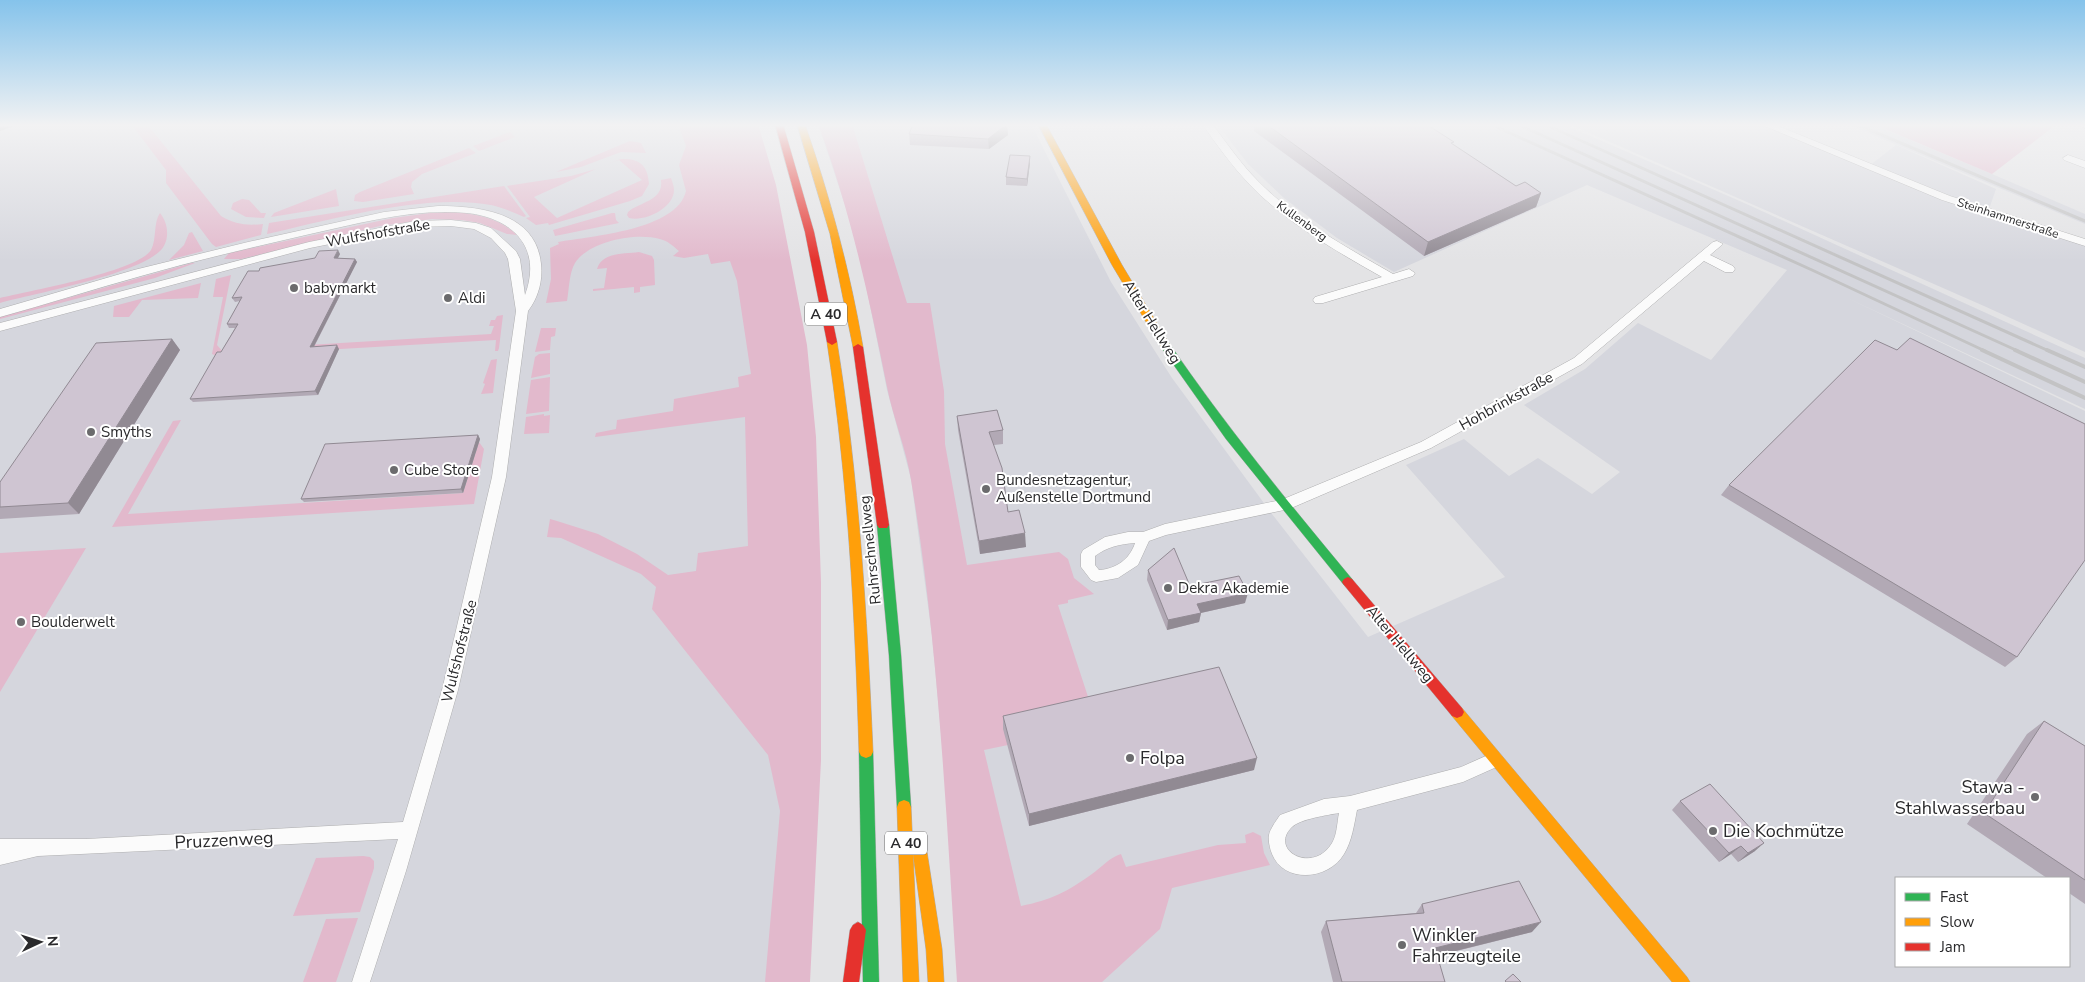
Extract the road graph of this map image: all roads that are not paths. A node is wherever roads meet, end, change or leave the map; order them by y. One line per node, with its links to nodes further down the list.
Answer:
1 (793, 170): 23 (main road, Ruhrschnellweg / A 40)
2 (817, 170): 20 (main road, Ruhrschnellweg / A 40)
3 (1066, 170): 18 (main road, Alter Hellweg)
4 (1242, 170): 12 (street, Kullenberg)
5 (1877, 170): 6 (street, Steinhammerstraße)
6 (2085, 243)
7 (1716, 244): 9 (street, Hohbrinkstraße)
8 (212, 254): 13 (street, Wulfshofstraße); 15 (street, Wulfshofstraße); 16 (street, Wulfshofstraße)
9 (1703, 256): 10 (street); 18 (street, Hohbrinkstraße)
10 (1728, 269)
11 (1409, 273): 12 (street)
12 (1392, 278): 14 (street)
13 (179, 280): 15 (street, Wulfshofstraße); 17 (street, Wulfshofstraße)
14 (1319, 300)
15 (522, 311): 24 (street, Wulfshofstraße)
16 (0, 313)
17 (0, 327)
18 (1284, 505): 19 (street); 21 (main road, Alter Hellweg)
19 (1143, 538)
20 (899, 703): 31 (main road, Ruhrschnellweg / A 40); 32 (main road)
21 (1495, 760): 22 (street); 33 (main road, Alter Hellweg)
22 (1350, 804)
23 (869, 828): 29 (main road); 30 (main road, Ruhrschnellweg / A 40)
24 (409, 830): 26 (street, Pruzzenweg); 28 (street, Wulfshofstraße)
25 (0, 848): 26 (street, Pruzzenweg)
26 (38, 848): 27 (street, Pruzzenweg)
27 (0, 856)
28 (361, 982)
29 (851, 982)
30 (871, 982)
31 (910, 982)
32 (936, 982)
33 (1682, 982)

